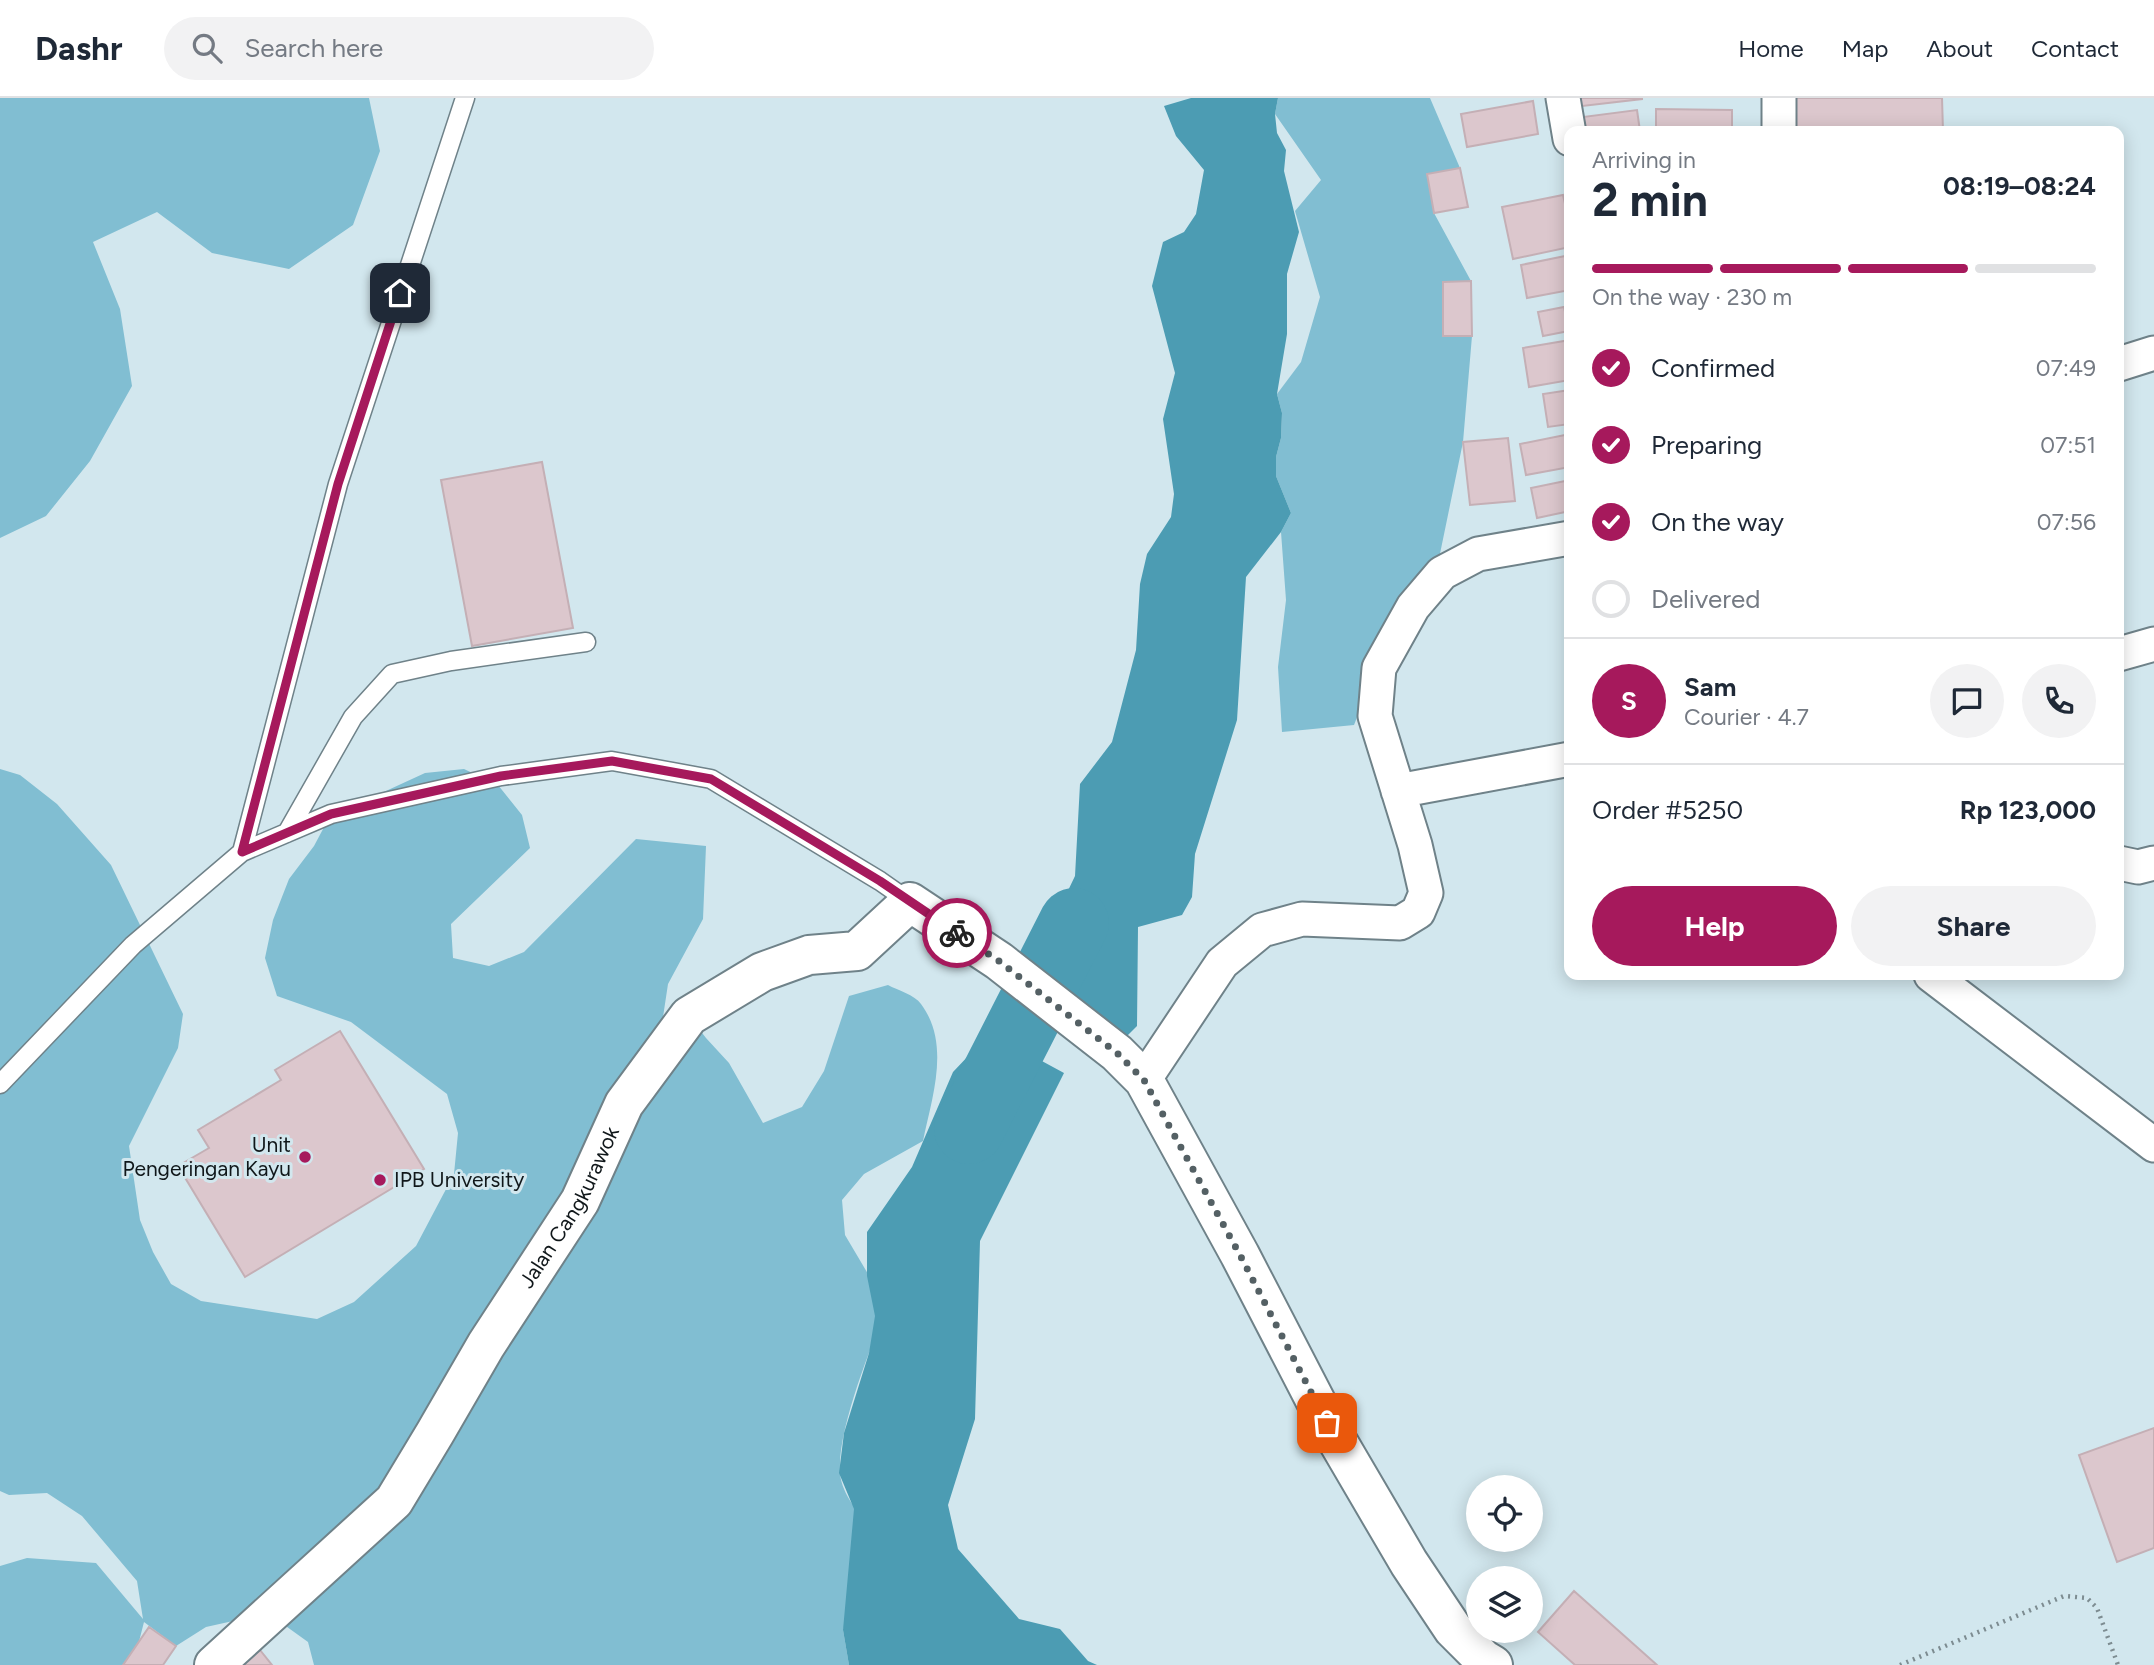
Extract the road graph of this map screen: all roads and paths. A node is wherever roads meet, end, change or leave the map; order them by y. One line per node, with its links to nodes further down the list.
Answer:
1 (465, 98): 15 (lane)
2 (1563, 98): 4 (street)
3 (1779, 98): 5 (street)
4 (1568, 126)
5 (1779, 126)
6 (2154, 353): 7 (street)
7 (2124, 362)
8 (1564, 539): 13 (street)
9 (586, 642): 14 (lane)
10 (2154, 643): 11 (street)
11 (2124, 652)
12 (1564, 760): 13 (street)
13 (1398, 792): 20 (street)
14 (287, 833): 15 (lane); 18 (lane)
15 (242, 852): 21 (lane)
16 (2154, 863): 17 (street)
17 (2124, 864)
18 (910, 902): 20 (street); 23 (street, Jalan Cangkurawok)
19 (1938, 980): 22 (street)
20 (1144, 1080): 24 (street)
21 (0, 1084)
22 (2154, 1144)
23 (214, 1665)
24 (1493, 1665)
25 (1900, 1665): 26 (path)
26 (2118, 1665)

